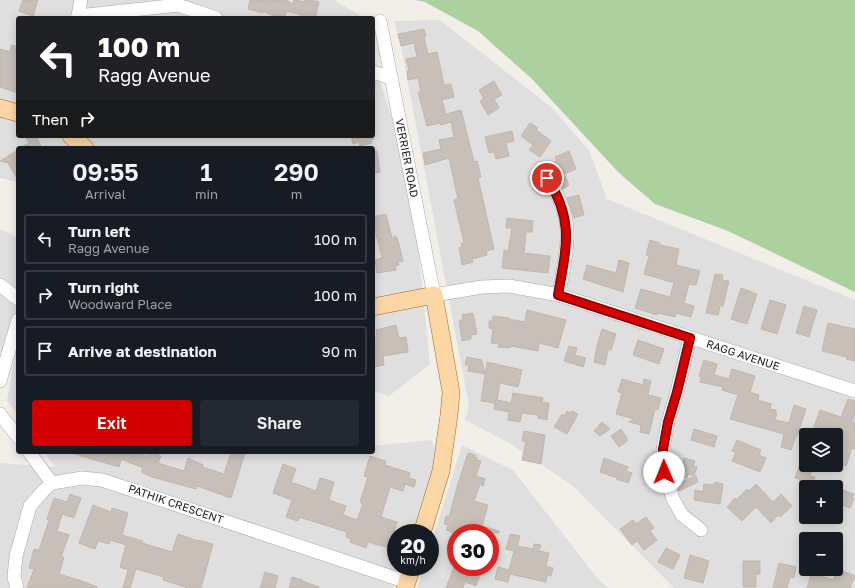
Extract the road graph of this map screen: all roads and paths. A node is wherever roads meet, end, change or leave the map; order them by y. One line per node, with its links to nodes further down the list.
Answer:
1 (81, 0): 2 (street)
2 (78, 16)
3 (86, 16): 4 (street)
4 (210, 16)
5 (380, 21): 7 (street, VERRIER ROAD)
6 (375, 73): 7 (street)
7 (391, 78): 14 (street, VERRIER ROAD)
8 (0, 108): 9 (main road)
9 (16, 112)
10 (73, 138): 11 (main road)
11 (83, 146)
12 (541, 168): 15 (street)
13 (0, 284): 16 (street)
14 (434, 295): 15 (street, RAGG AVENUE); 17 (main road, RAGG AVENUE); 26 (main road)
15 (558, 295): 19 (street, RAGG AVENUE)
16 (16, 297)
17 (375, 307)
18 (16, 327): 20 (street)
19 (690, 338): 21 (street, RAGG AVENUE); 27 (street)
20 (0, 381)
21 (855, 391)
22 (0, 414): 23 (street)
23 (16, 434)
24 (30, 454): 25 (street)
25 (52, 483): 28 (street, PATHIK CRESCENT); 29 (street)
26 (425, 524)
27 (701, 530)
28 (408, 579)
29 (17, 588)

